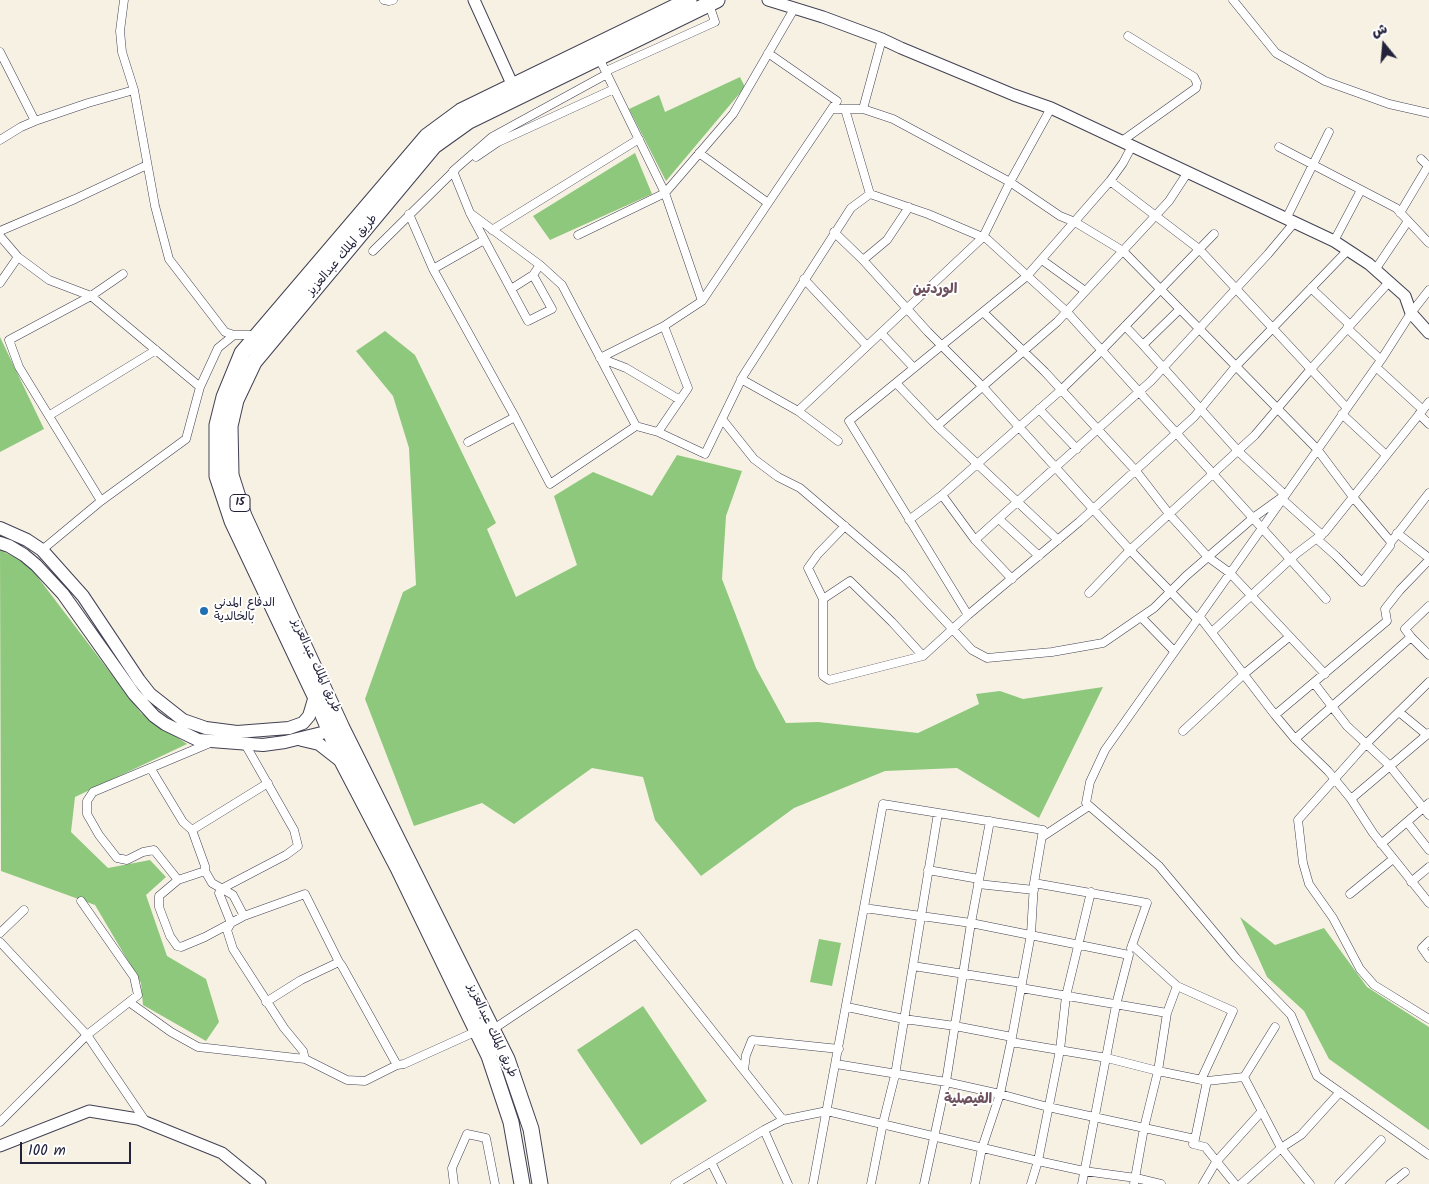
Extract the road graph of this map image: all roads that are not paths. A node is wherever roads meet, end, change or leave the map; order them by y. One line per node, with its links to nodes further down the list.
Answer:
1 (124, 0): 17 (street)
2 (384, 0): 3 (street)
3 (393, 0)
4 (474, 0): 15 (street)
5 (689, 0): 15 (highway, طريق الملك عبدالعزيز / 15)
6 (768, 0): 9 (street)
7 (1233, 0): 22 (street)
8 (713, 2): 14 (highway, طريق الملك عبدالعزيز / 15)
9 (794, 9): 11 (street); 13 (street)
10 (1128, 36): 27 (street)
11 (882, 39): 18 (street); 21 (street)
12 (0, 52): 23 (street)
13 (768, 53): 19 (street); 29 (street)
14 (604, 68): 16 (street); 34 (street); 196 (highway, طريق الملك عبدالعزيز / 15)
15 (513, 86): 97 (highway, طريق الملك عبدالعزيز / 15)
16 (614, 89): 25 (street); 34 (street)
17 (134, 90): 23 (street); 32 (street)
18 (1051, 108): 27 (street); 37 (street)
19 (832, 109): 20 (street); 41 (street)
20 (845, 109): 21 (street); 40 (street)
21 (863, 109): 37 (street)
22 (1429, 113)
23 (36, 121): 26 (street)
24 (1329, 132): 31 (street)
25 (639, 139): 39 (street); 50 (street)
26 (0, 140)
27 (1127, 143): 35 (street); 36 (street)
28 (1279, 147): 31 (street)
29 (699, 153): 39 (street); 41 (street)
30 (1421, 159): 33 (street)
31 (1312, 164): 38 (street); 47 (street)
32 (147, 165): 51 (street); 95 (street)
33 (1428, 166): 43 (street)
34 (453, 172): 44 (street); 45 (street)
35 (1188, 172): 46 (street); 47 (street)
36 (1110, 181): 46 (street); 49 (street)
37 (1010, 182): 49 (street); 56 (street)
38 (1361, 190): 43 (street); 58 (street)
39 (665, 193): 54 (street); 83 (street)
40 (870, 194): 42 (street); 52 (street)
41 (768, 202): 83 (street)
42 (909, 207): 56 (street); 65 (street)
43 (1400, 213): 48 (street)
44 (410, 214): 62 (street); 68 (street)
45 (470, 214): 50 (street); 57 (street)
46 (1156, 215): 60 (street); 63 (street)
47 (1290, 220): 58 (street); 79 (street)
48 (1408, 221): 59 (street); 69 (street)
49 (1075, 222): 63 (street); 66 (street)
50 (492, 230): 67 (street)
51 (0, 231)
52 (834, 232): 65 (street); 73 (street)
53 (1214, 234): 60 (street)
54 (578, 235)
55 (0, 236): 64 (street)
56 (983, 237): 72 (street); 85 (street)
57 (484, 240): 68 (street); 77 (street)
58 (1334, 240): 61 (street)
59 (1429, 243)
60 (1199, 249): 78 (street); 79 (street)
61 (1348, 250): 69 (street); 76 (street)
62 (373, 251)
63 (1123, 251): 78 (street); 81 (street)
64 (18, 257): 75 (street); 82 (street)
65 (863, 260): 85 (street)
66 (1042, 260): 72 (street); 81 (street)
67 (540, 266): 71 (street); 104 (street)
68 (433, 269): 125 (street)
69 (1375, 270): 74 (street)
70 (124, 274): 82 (street)
71 (533, 275): 77 (street); 77 (street)
72 (1027, 276): 86 (street); 87 (street)
73 (804, 280): 99 (street); 110 (street)
74 (1389, 282): 88 (street); 91 (street)
75 (0, 283)
76 (1311, 288): 91 (street); 93 (street)
77 (511, 289)
78 (1160, 289): 84 (street); 90 (street)
79 (1236, 289): 92 (street); 93 (street)
80 (1429, 290): 88 (street)
81 (1085, 292): 87 (street)
82 (91, 296): 101 (street); 124 (street)
83 (702, 301): 89 (street)
84 (1180, 309): 92 (street); 98 (street)
85 (906, 310): 94 (street); 100 (street)
86 (983, 312): 100 (street); 103 (street)
87 (1067, 312): 102 (street); 103 (street)
88 (1411, 312): 96 (street); 105 (street)
89 (664, 326): 104 (street); 116 (street)
90 (1124, 326): 98 (street); 102 (street)
91 (1348, 326): 105 (street); 109 (street)
92 (1198, 328): 106 (street); 108 (street)
93 (1272, 329): 106 (street); 109 (street)
94 (881, 333): 99 (street); 107 (street)
95 (234, 334): 97 (street); 112 (street)
96 (1429, 334)
97 (257, 335): 192 (highway, طريق الملك عبدالعزيز / 15)
98 (1143, 345): 108 (street)
99 (867, 346): 121 (street)
100 (941, 346): 107 (street); 113 (street)
101 (156, 350): 112 (street); 124 (street)
102 (1102, 351): 114 (street); 115 (street)
103 (1024, 352): 113 (street); 114 (street)
104 (600, 358): 116 (street); 128 (street)
105 (1378, 364): 122 (street); 123 (street)
106 (1236, 366): 119 (street); 120 (street)
107 (914, 368): 111 (street)
108 (1164, 368): 115 (street); 120 (street)
109 (1310, 370): 119 (street); 122 (street)
110 (741, 379): 121 (street); 126 (street)
111 (896, 383): 129 (street); 154 (street)
112 (200, 387): 148 (street)
113 (983, 387): 129 (street); 130 (street)
114 (1061, 390): 118 (street); 131 (street)
115 (1139, 392): 131 (street); 133 (street)
116 (680, 400): 132 (street)
117 (1429, 402): 123 (street)
118 (1039, 409): 130 (street); 136 (street)
119 (1277, 409): 137 (street); 138 (street)
120 (1200, 410): 133 (street); 138 (street)
121 (798, 411): 134 (street)
122 (1345, 411): 137 (street); 139 (street)
123 (1421, 412): 127 (street); 139 (street)
124 (50, 415): 148 (street)
125 (515, 417): 128 (street); 135 (street)
126 (722, 419): 132 (street); 155 (street)
127 (1429, 424)
128 (636, 426): 132 (street)
129 (937, 426): 140 (street)
130 (1019, 427): 140 (street); 141 (street)
131 (1098, 430): 136 (street); 142 (street)
132 (658, 432)
133 (1176, 433): 142 (street); 143 (street)
134 (838, 441)
135 (468, 442)
136 (1077, 449): 141 (street)
137 (1317, 450): 146 (street); 147 (street)
138 (1239, 452): 143 (street); 146 (street)
139 (1386, 455): 147 (street)
140 (977, 464): 145 (street); 149 (street)
141 (1056, 468): 149 (street); 150 (street)
142 (1136, 471): 150 (street); 151 (street)
143 (1214, 475): 151 (street); 152 (street)
144 (1429, 493): 158 (street)
145 (942, 495): 154 (street); 160 (street)
146 (1284, 497): 152 (street); 157 (street); 159 (street)
147 (1353, 497): 159 (street); 162 (street)
148 (102, 501): 164 (street)
149 (1018, 502): 153 (street); 161 (street)
150 (1093, 509): 161 (street); 165 (street)
151 (1170, 515): 165 (street); 167 (street)
152 (1253, 518): 157 (street); 167 (street)
153 (999, 519): 160 (street); 166 (street)
154 (909, 520): 178 (street)
155 (845, 526): 175 (street); 181 (street)
156 (0, 528): 164 (main road)
157 (1262, 528): 169 (street); 170 (street)
158 (1397, 533): 162 (street); 168 (street)
159 (1319, 537): 162 (street); 169 (street)
160 (975, 540): 171 (street)
161 (1058, 540): 166 (street)
162 (1391, 542)
163 (0, 543): 202 (main road)
164 (42, 550): 197 (main road)
165 (1130, 550): 172 (street); 173 (street)
166 (1039, 556): 171 (street)
167 (1208, 557): 170 (street); 172 (street)
168 (1429, 559): 189 (street)
169 (1290, 560): 174 (street); 176 (street)
170 (1230, 573): 174 (street); 180 (street)
171 (1012, 579): 178 (street)
172 (1170, 590): 179 (street); 180 (street)
173 (1089, 593)
174 (1251, 596): 182 (street); 183 (street)
175 (823, 599): 187 (street); 187 (street)
176 (1326, 599)
177 (1429, 606): 184 (street)
178 (968, 615): 181 (street)
179 (1141, 617): 181 (street); 185 (street)
180 (1198, 618): 182 (street); 185 (street)
181 (953, 628): 187 (street)
182 (1212, 632): 188 (street)
183 (1290, 637): 188 (street); 189 (street)
184 (1410, 637): 186 (street); 193 (street)
185 (1174, 651): 211 (street)
186 (1429, 655)
187 (923, 656)
188 (1244, 674): 195 (street); 198 (street)
189 (1325, 674): 191 (street)
190 (1429, 682): 194 (street)
191 (1314, 683): 193 (street); 195 (street)
192 (315, 696): 196 (highway, طريق الملك عبدالعزيز / 15); 197 (main road)
193 (1332, 708): 200 (street); 204 (street)
194 (1399, 712): 199 (street); 204 (street)
195 (1275, 715): 200 (street)
196 (333, 724): 197 (main road); 201 (main road); 205 (highway, طريق الملك عبدالعزيز / 15); 262 (highway, طريق الملك عبدالعزيز / 15)
197 (294, 727)
198 (1182, 731)
199 (1428, 734): 206 (street)
200 (1295, 739): 208 (street)
201 (294, 740): 203 (main road); 205 (main road)
202 (214, 742): 203 (main road); 207 (street)
203 (245, 744): 209 (street)
204 (1366, 745): 206 (street); 208 (street)
205 (343, 763): 262 (highway, طريق الملك عبدالعزيز / 15)
206 (1389, 766): 210 (street); 212 (street)
207 (151, 769): 216 (street); 224 (street)
208 (1334, 779): 210 (street); 259 (street)
209 (268, 783): 216 (street); 228 (street)
210 (1351, 799): 218 (street)
211 (1089, 806): 217 (street); 277 (street)
212 (1427, 809): 215 (street)
213 (938, 813): 214 (street); 222 (street); 233 (street)
214 (990, 821): 217 (street); 225 (street)
215 (1407, 822): 218 (street); 219 (street)
216 (192, 830): 223 (street)
217 (1042, 837): 227 (street)
218 (1381, 844): 220 (street)
219 (1429, 850)
220 (1393, 859): 226 (street); 230 (street)
221 (1429, 867): 226 (street)
222 (928, 870): 225 (street); 236 (street)
223 (205, 871): 224 (street); 228 (street)
224 (178, 880): 237 (street)
225 (979, 882): 227 (street); 238 (street)
226 (1411, 882): 232 (street)
227 (1034, 887): 229 (street); 240 (street)
228 (223, 888): 235 (street); 237 (street)
229 (1091, 892): 243 (street); 244 (street)
230 (1350, 894)
231 (81, 901): 253 (street)
232 (1429, 903)
233 (864, 908): 236 (street); 256 (street)
234 (24, 910): 239 (street)
235 (244, 916): 237 (street); 247 (street)
236 (921, 916): 238 (street); 248 (street)
237 (231, 922): 254 (street)
238 (971, 923): 240 (street); 249 (street)
239 (0, 933)
240 (1031, 934): 243 (street); 250 (street)
241 (1429, 941): 246 (street)
242 (0, 942): 263 (street)
243 (1079, 944): 245 (street); 252 (street)
244 (1132, 945): 245 (street); 251 (street)
245 (1129, 955): 255 (street)
246 (1429, 958)
247 (339, 962): 254 (street); 270 (street)
248 (912, 966): 249 (street); 258 (street)
249 (963, 973): 250 (street); 260 (street)
250 (1021, 986): 252 (street); 264 (street)
251 (1178, 986): 257 (street); 275 (street)
252 (1066, 996): 255 (street); 266 (street)
253 (129, 1002): 263 (street); 268 (street)
254 (266, 1002): 268 (street)
255 (1116, 1005): 257 (street); 267 (street)
256 (846, 1007): 258 (street); 265 (street)
257 (1168, 1013): 272 (street)
258 (904, 1019): 260 (street); 273 (street)
259 (1429, 1019)
260 (955, 1026): 264 (street); 276 (street)
261 (1274, 1027): 274 (street)
262 (485, 1031): 270 (street); 271 (street); 305 (highway, طريق الملك عبدالعزيز / 15); 306 (highway, طريق الملك عبدالعزيز / 15)
263 (87, 1035): 284 (street); 285 (street)
264 (1011, 1039): 266 (street); 278 (street)
265 (839, 1049): 269 (street); 271 (street)
266 (1060, 1050): 267 (street); 279 (street)
267 (1107, 1058): 272 (street); 282 (street)
268 (305, 1059): 270 (street)
269 (836, 1064): 273 (street); 280 (street)
270 (397, 1065)
271 (744, 1070): 283 (street)
272 (1158, 1071): 275 (street); 287 (street)
273 (895, 1075): 276 (street); 286 (street)
274 (1244, 1077): 275 (street); 281 (street)
275 (1204, 1080): 290 (street)
276 (946, 1082): 278 (street); 289 (street)
277 (1340, 1092): 294 (street); 295 (street)
278 (1000, 1094): 279 (street); 293 (street)
279 (1048, 1108): 282 (street); 296 (street)
280 (827, 1111): 283 (street); 286 (street); 310 (street)
281 (1262, 1111): 294 (street); 298 (street)
282 (1096, 1117): 287 (street); 299 (street)
283 (783, 1120): 288 (street)
284 (0, 1122)
285 (146, 1122): 292 (street); 302 (street)
286 (883, 1123): 289 (street); 311 (street)
287 (1144, 1128): 290 (street); 301 (street)
288 (764, 1130): 297 (street); 309 (street)
289 (933, 1137): 293 (street); 312 (street)
290 (1195, 1139): 298 (street)
291 (1381, 1140): 321 (street)
292 (0, 1146)
293 (982, 1148): 296 (street); 313 (street)
294 (1282, 1148): 319 (street); 320 (street)
295 (1429, 1156)
296 (1038, 1161): 299 (street); 314 (street)
297 (711, 1162): 307 (street); 308 (street)
298 (1216, 1162): 317 (street); 318 (street)
299 (1084, 1171): 301 (street); 315 (street)
300 (1405, 1172): 322 (street)
301 (1135, 1181): 316 (street)
302 (260, 1184)
303 (454, 1184): 304 (street)
304 (495, 1184)
305 (522, 1184)
306 (540, 1184)
307 (675, 1184)
308 (722, 1184)
309 (788, 1184)
310 (813, 1184)
311 (871, 1184)
312 (924, 1184)
313 (975, 1184)
314 (1031, 1184)
315 (1082, 1184)
316 (1161, 1184)
317 (1203, 1184)
318 (1235, 1184)
319 (1241, 1184)
320 (1310, 1184)
321 (1339, 1184)
322 (1390, 1184)

